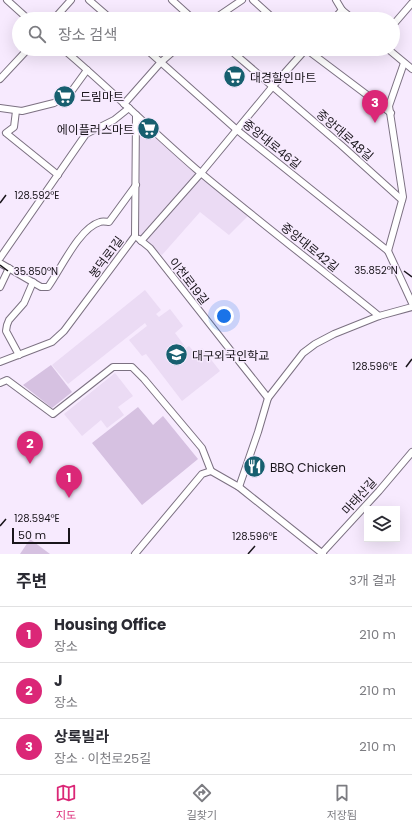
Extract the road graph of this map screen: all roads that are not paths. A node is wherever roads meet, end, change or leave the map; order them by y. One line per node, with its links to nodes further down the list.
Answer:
1 (7, 0): 10 (street)
2 (71, 0): 11 (street)
3 (89, 0): 12 (street)
4 (172, 0): 13 (street)
5 (242, 0): 14 (street)
6 (253, 0): 15 (street)
7 (336, 0): 9 (street)
8 (412, 3): 17 (street)
9 (342, 10): 16 (street)
10 (20, 12)
11 (60, 12)
12 (103, 12)
13 (185, 12)
14 (224, 12)
15 (266, 12)
16 (344, 12)
17 (400, 17)
18 (21, 56): 30 (street)
19 (71, 56): 29 (street, 중앙대로42길)
20 (154, 56): 26 (street, 중앙대로46길)
21 (168, 56): 26 (street)
22 (237, 56): 31 (street, 중앙대로48길)
23 (300, 56): 31 (street)
24 (315, 56): 35 (street)
25 (396, 56): 27 (street)
26 (161, 62): 32 (street); 37 (street, 중앙대로46길)
27 (404, 63): 28 (street); 35 (street)
28 (412, 69)
29 (88, 70): 32 (street, 중앙대로42길); 34 (street)
30 (0, 79)
31 (273, 86): 37 (street); 43 (street, 중앙대로48길)
32 (126, 106): 36 (street, 중앙대로42길); 41 (street)
33 (0, 108): 34 (street)
34 (16, 111): 38 (street)
35 (390, 113): 43 (street)
36 (136, 115): 40 (street, 중앙대로42길); 42 (street, 봉덕로1길)
37 (237, 130): 40 (street); 46 (street, 중앙대로46길)
38 (6, 133): 39 (street); 41 (street)
39 (0, 137)
40 (201, 173): 45 (street); 54 (street, 중앙대로42길)
41 (58, 175): 47 (street)
42 (136, 185): 44 (street, 봉덕로1길); 50 (street)
43 (402, 200): 46 (street)
44 (135, 236): 45 (street, 이천로19길); 55 (street, 봉덕로1길)
45 (141, 241): 58 (street, 이천로19길)
46 (388, 251): 52 (street)
47 (0, 258)
48 (0, 263): 49 (street)
49 (9, 268): 50 (street); 51 (street)
50 (33, 282): 55 (street)
51 (0, 288)
52 (412, 303)
53 (412, 307): 54 (street)
54 (379, 316): 58 (street)
55 (19, 355): 56 (street, 봉덕로1길)
56 (0, 362)
57 (0, 382): 60 (street)
58 (268, 398): 61 (street)
59 (412, 452): 63 (street, 마태산길)
60 (211, 471): 61 (street); 62 (street)
61 (239, 487): 63 (street)
62 (135, 554)
63 (323, 554)

